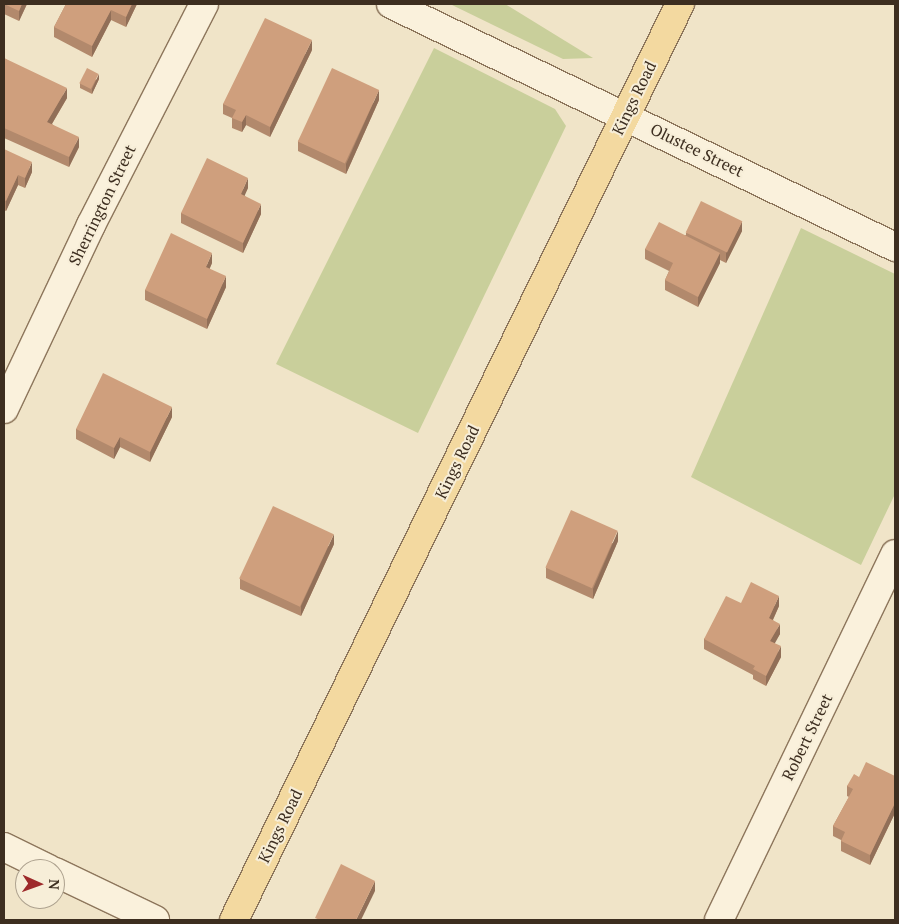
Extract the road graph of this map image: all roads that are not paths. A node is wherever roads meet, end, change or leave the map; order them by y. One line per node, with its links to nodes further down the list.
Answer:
1 (204, 4): 6 (street, Sherrington Street)
2 (390, 4): 4 (street, Olustee Street)
3 (680, 4): 4 (main road, Kings Road)
4 (626, 116): 5 (street, Olustee Street); 12 (main road, Kings Road)
5 (895, 247)
6 (4, 409)
7 (895, 554): 13 (street, Robert Street)
8 (4, 847): 9 (street)
9 (29, 859)
10 (65, 877): 11 (street)
11 (155, 920)
12 (234, 920)
13 (719, 920)

